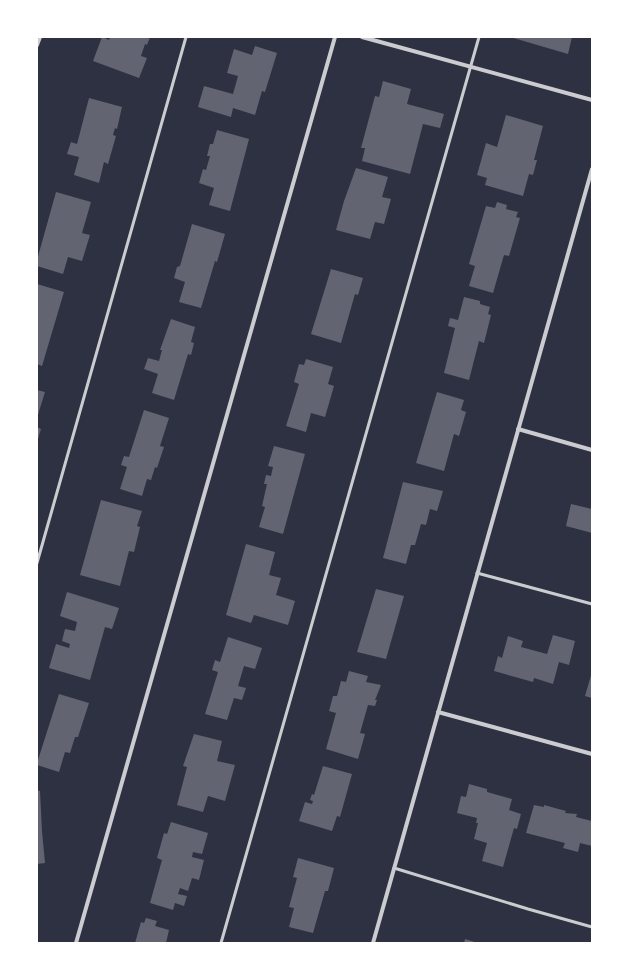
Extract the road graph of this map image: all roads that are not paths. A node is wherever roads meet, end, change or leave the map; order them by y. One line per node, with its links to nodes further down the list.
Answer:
1 (40, 37): 6 (street)
2 (186, 37): 12 (lane)
3 (335, 37): 19 (street)
4 (362, 37): 7 (street)
5 (479, 37): 7 (lane)
6 (37, 45)
7 (471, 67): 8 (street); 20 (lane)
8 (592, 100)
9 (592, 169): 10 (street)
10 (518, 429): 11 (street); 13 (street)
11 (592, 450)
12 (37, 563)
13 (477, 573): 14 (lane); 15 (street)
14 (592, 604)
15 (438, 712): 16 (street); 17 (street)
16 (592, 754)
17 (394, 868): 18 (lane); 21 (street)
18 (592, 927)
19 (76, 943)
20 (221, 943)
21 (373, 943)

